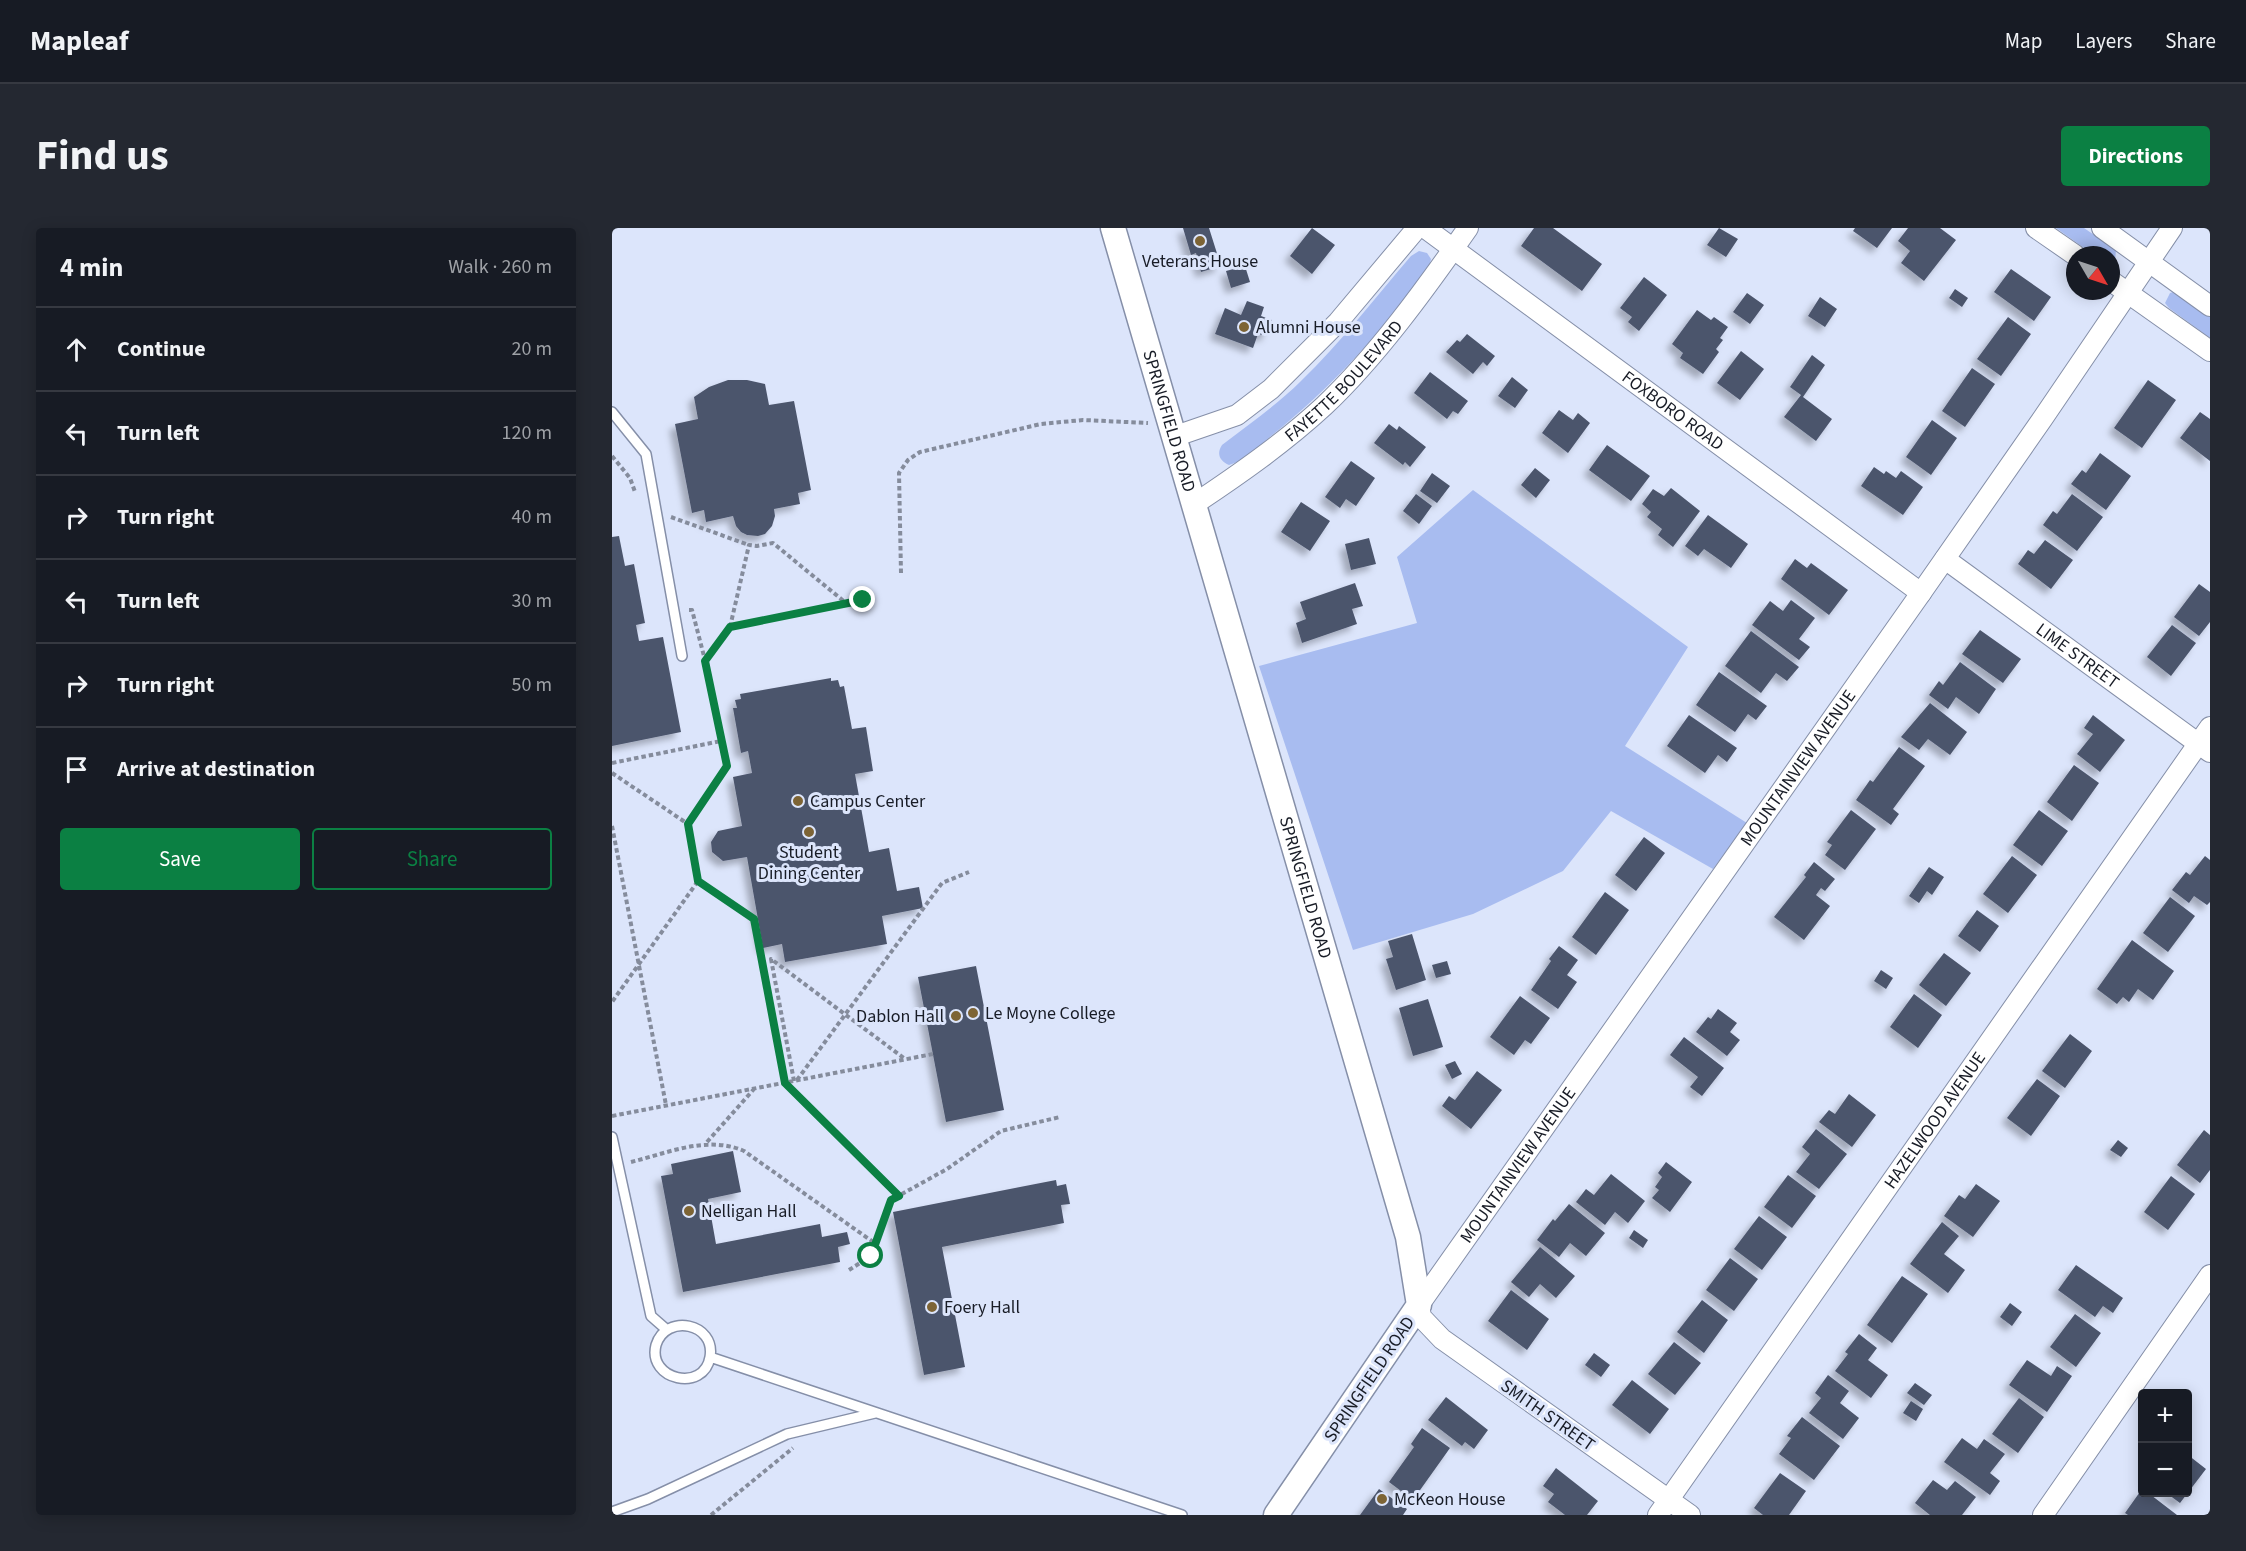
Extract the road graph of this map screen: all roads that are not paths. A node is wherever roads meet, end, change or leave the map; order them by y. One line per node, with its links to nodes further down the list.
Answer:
1 (1113, 228): 17 (street, SPRINGFIELD ROAD)
2 (1417, 228): 17 (street)
3 (1425, 228): 8 (street, FOXBORO ROAD)
4 (1468, 228): 8 (street, FAYETTE BOULEVARD)
5 (2036, 228): 9 (street)
6 (2102, 228): 10 (street)
7 (2172, 228): 10 (street, MOUNTAINVIEW AVENUE)
8 (1453, 249): 18 (street, FAYETTE BOULEVARD); 20 (street, FOXBORO ROAD)
9 (2066, 249)
10 (2148, 261): 11 (street, MOUNTAINVIEW AVENUE); 14 (street)
11 (2120, 285)
12 (2120, 287): 15 (street)
13 (2111, 300): 19 (street, MOUNTAINVIEW AVENUE)
14 (2210, 306)
15 (2210, 351)
16 (612, 412): 21 (lane)
17 (1172, 431): 18 (street, SPRINGFIELD ROAD)
18 (1193, 505): 26 (street, SPRINGFIELD ROAD)
19 (1945, 559): 20 (street, MOUNTAINVIEW AVENUE); 23 (street, LIME STREET)
20 (1921, 593): 26 (street, MOUNTAINVIEW AVENUE)
21 (682, 656)
22 (2210, 727): 23 (street, HAZELWOOD AVENUE)
23 (2204, 748): 30 (street, HAZELWOOD AVENUE)
24 (612, 1137): 27 (lane)
25 (2210, 1275): 35 (street)
26 (1419, 1305): 30 (street, SMITH STREET); 33 (street, SPRINGFIELD ROAD)
27 (667, 1330): 28 (lane); 28 (lane)
28 (710, 1356): 29 (lane)
29 (876, 1413): 31 (lane); 32 (lane)
30 (1664, 1507): 34 (street, SMITH STREET)
31 (612, 1512)
32 (1182, 1515)
33 (1276, 1515)
34 (1690, 1515)
35 (2043, 1515)

